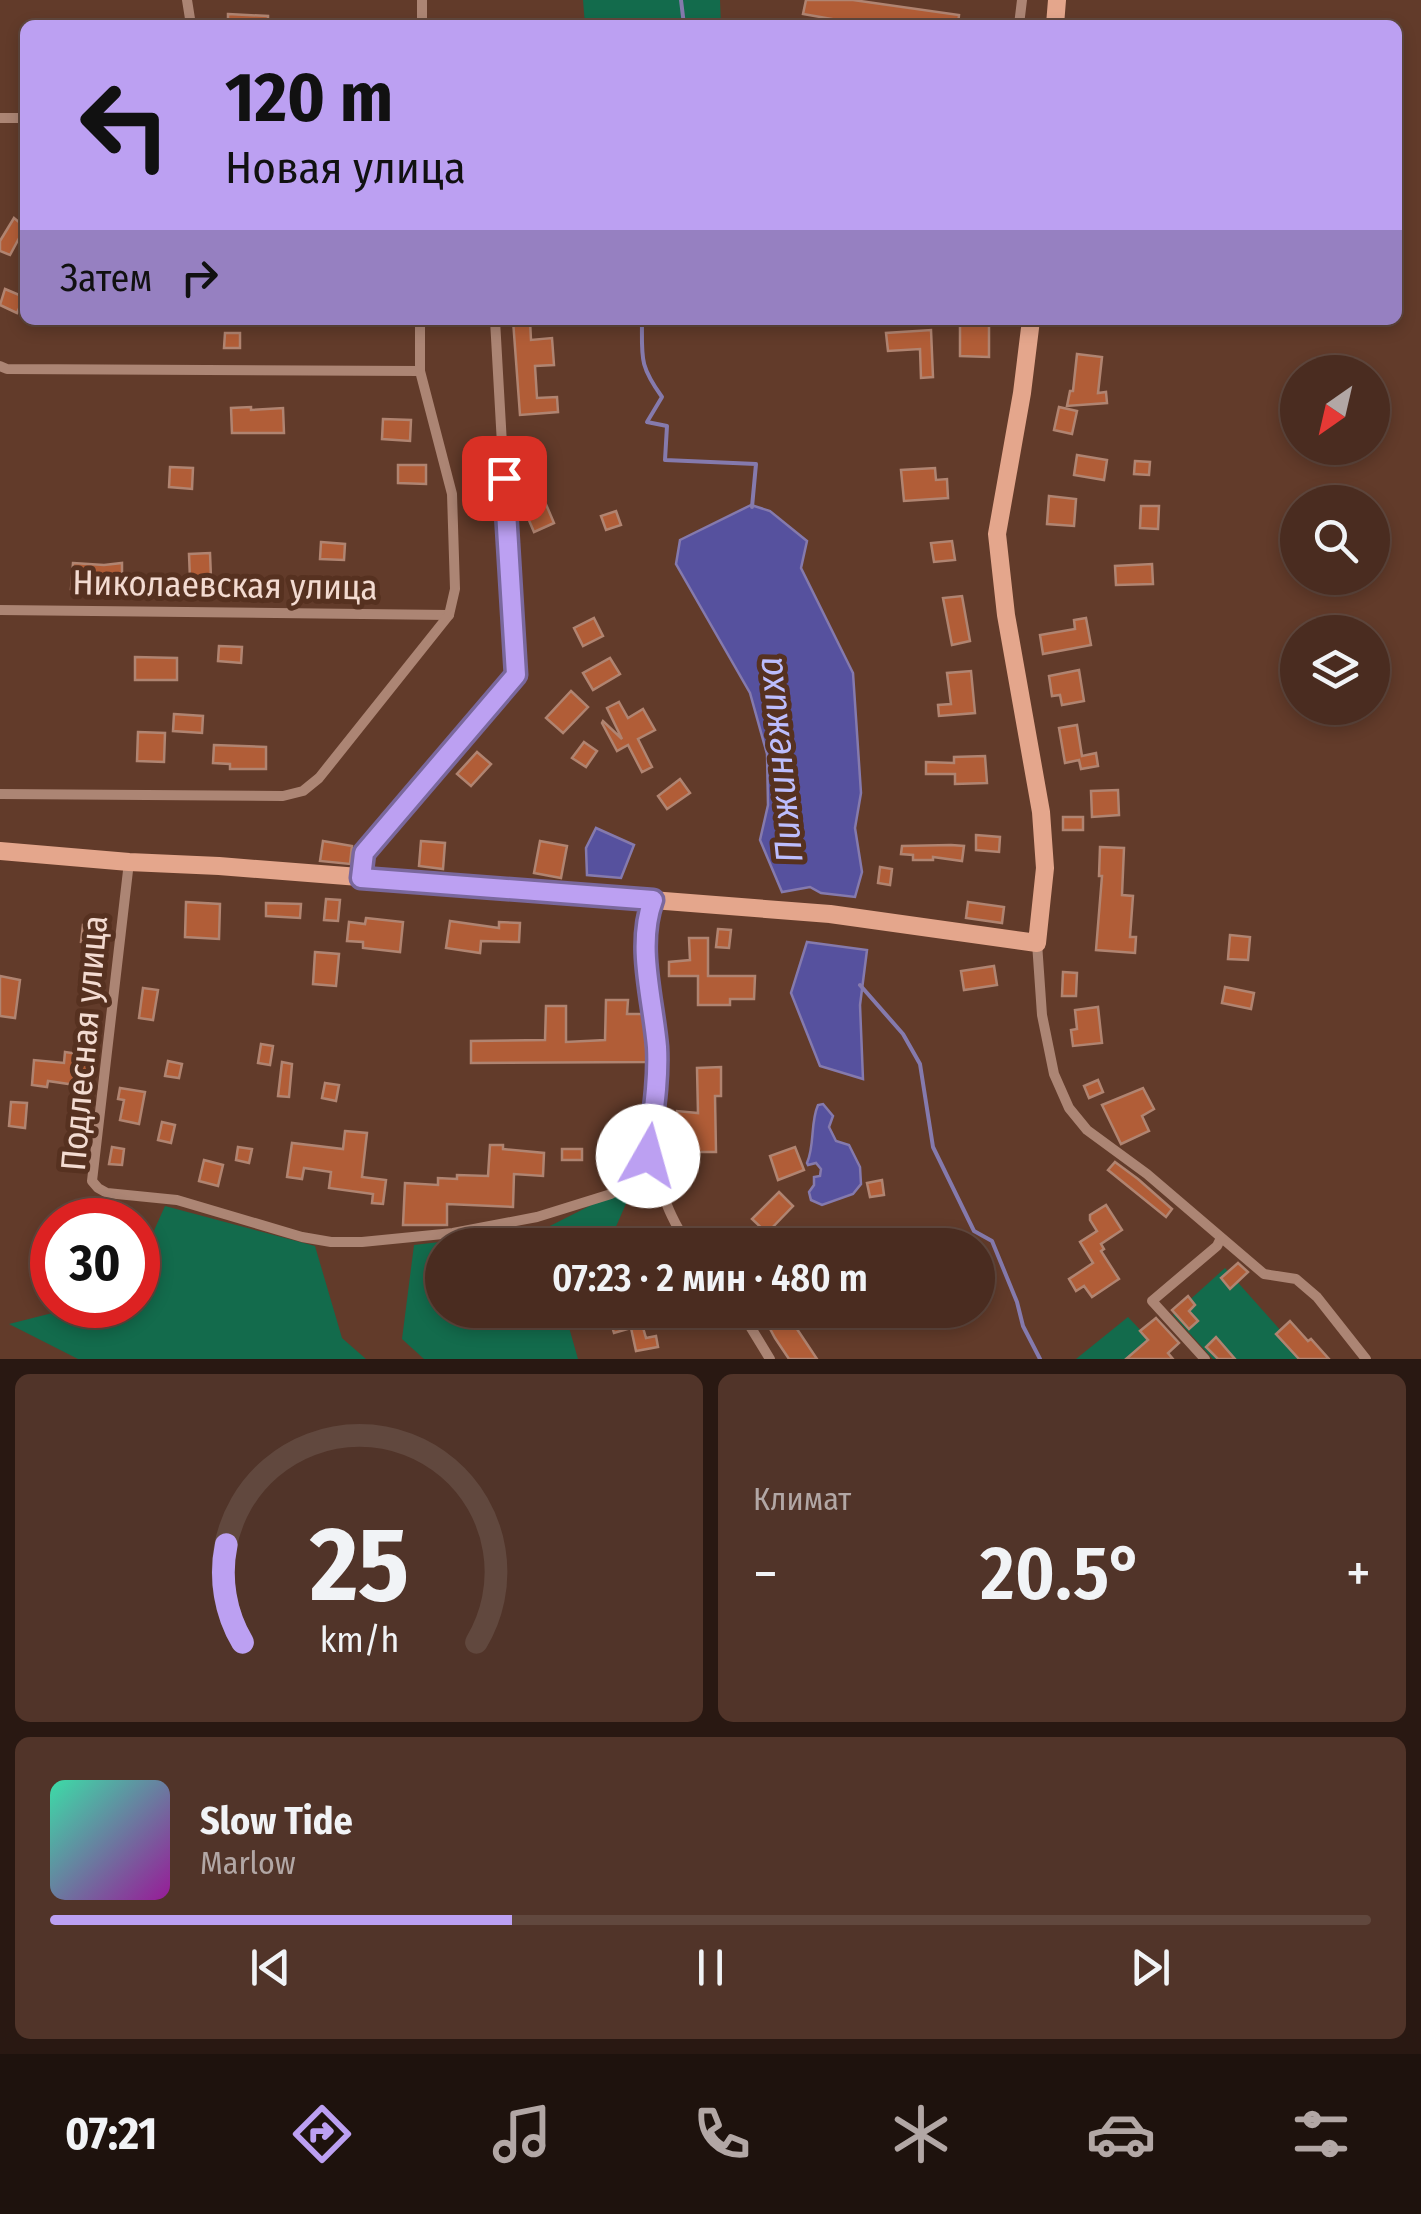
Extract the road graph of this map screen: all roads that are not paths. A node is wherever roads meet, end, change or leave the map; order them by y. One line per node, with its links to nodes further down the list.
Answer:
1 (420, 325): 5 (street)
2 (495, 325): 11 (street)
3 (1029, 325): 13 (street)
4 (0, 366): 5 (street)
5 (420, 371): 7 (street)
6 (0, 610): 7 (street, Николаевская улица)
7 (448, 615): 8 (street)
8 (0, 794)
9 (0, 851): 10 (street)
10 (129, 862): 11 (street); 14 (street, Подлесная улица)
11 (361, 878): 12 (street)
12 (653, 900): 13 (street); 14 (street)
13 (1038, 943): 16 (street)
14 (648, 1156): 15 (street)
15 (677, 1228)
16 (1220, 1238): 19 (street); 20 (street)
17 (751, 1328): 18 (street)
18 (770, 1359)
19 (1205, 1359)
20 (1366, 1359)

